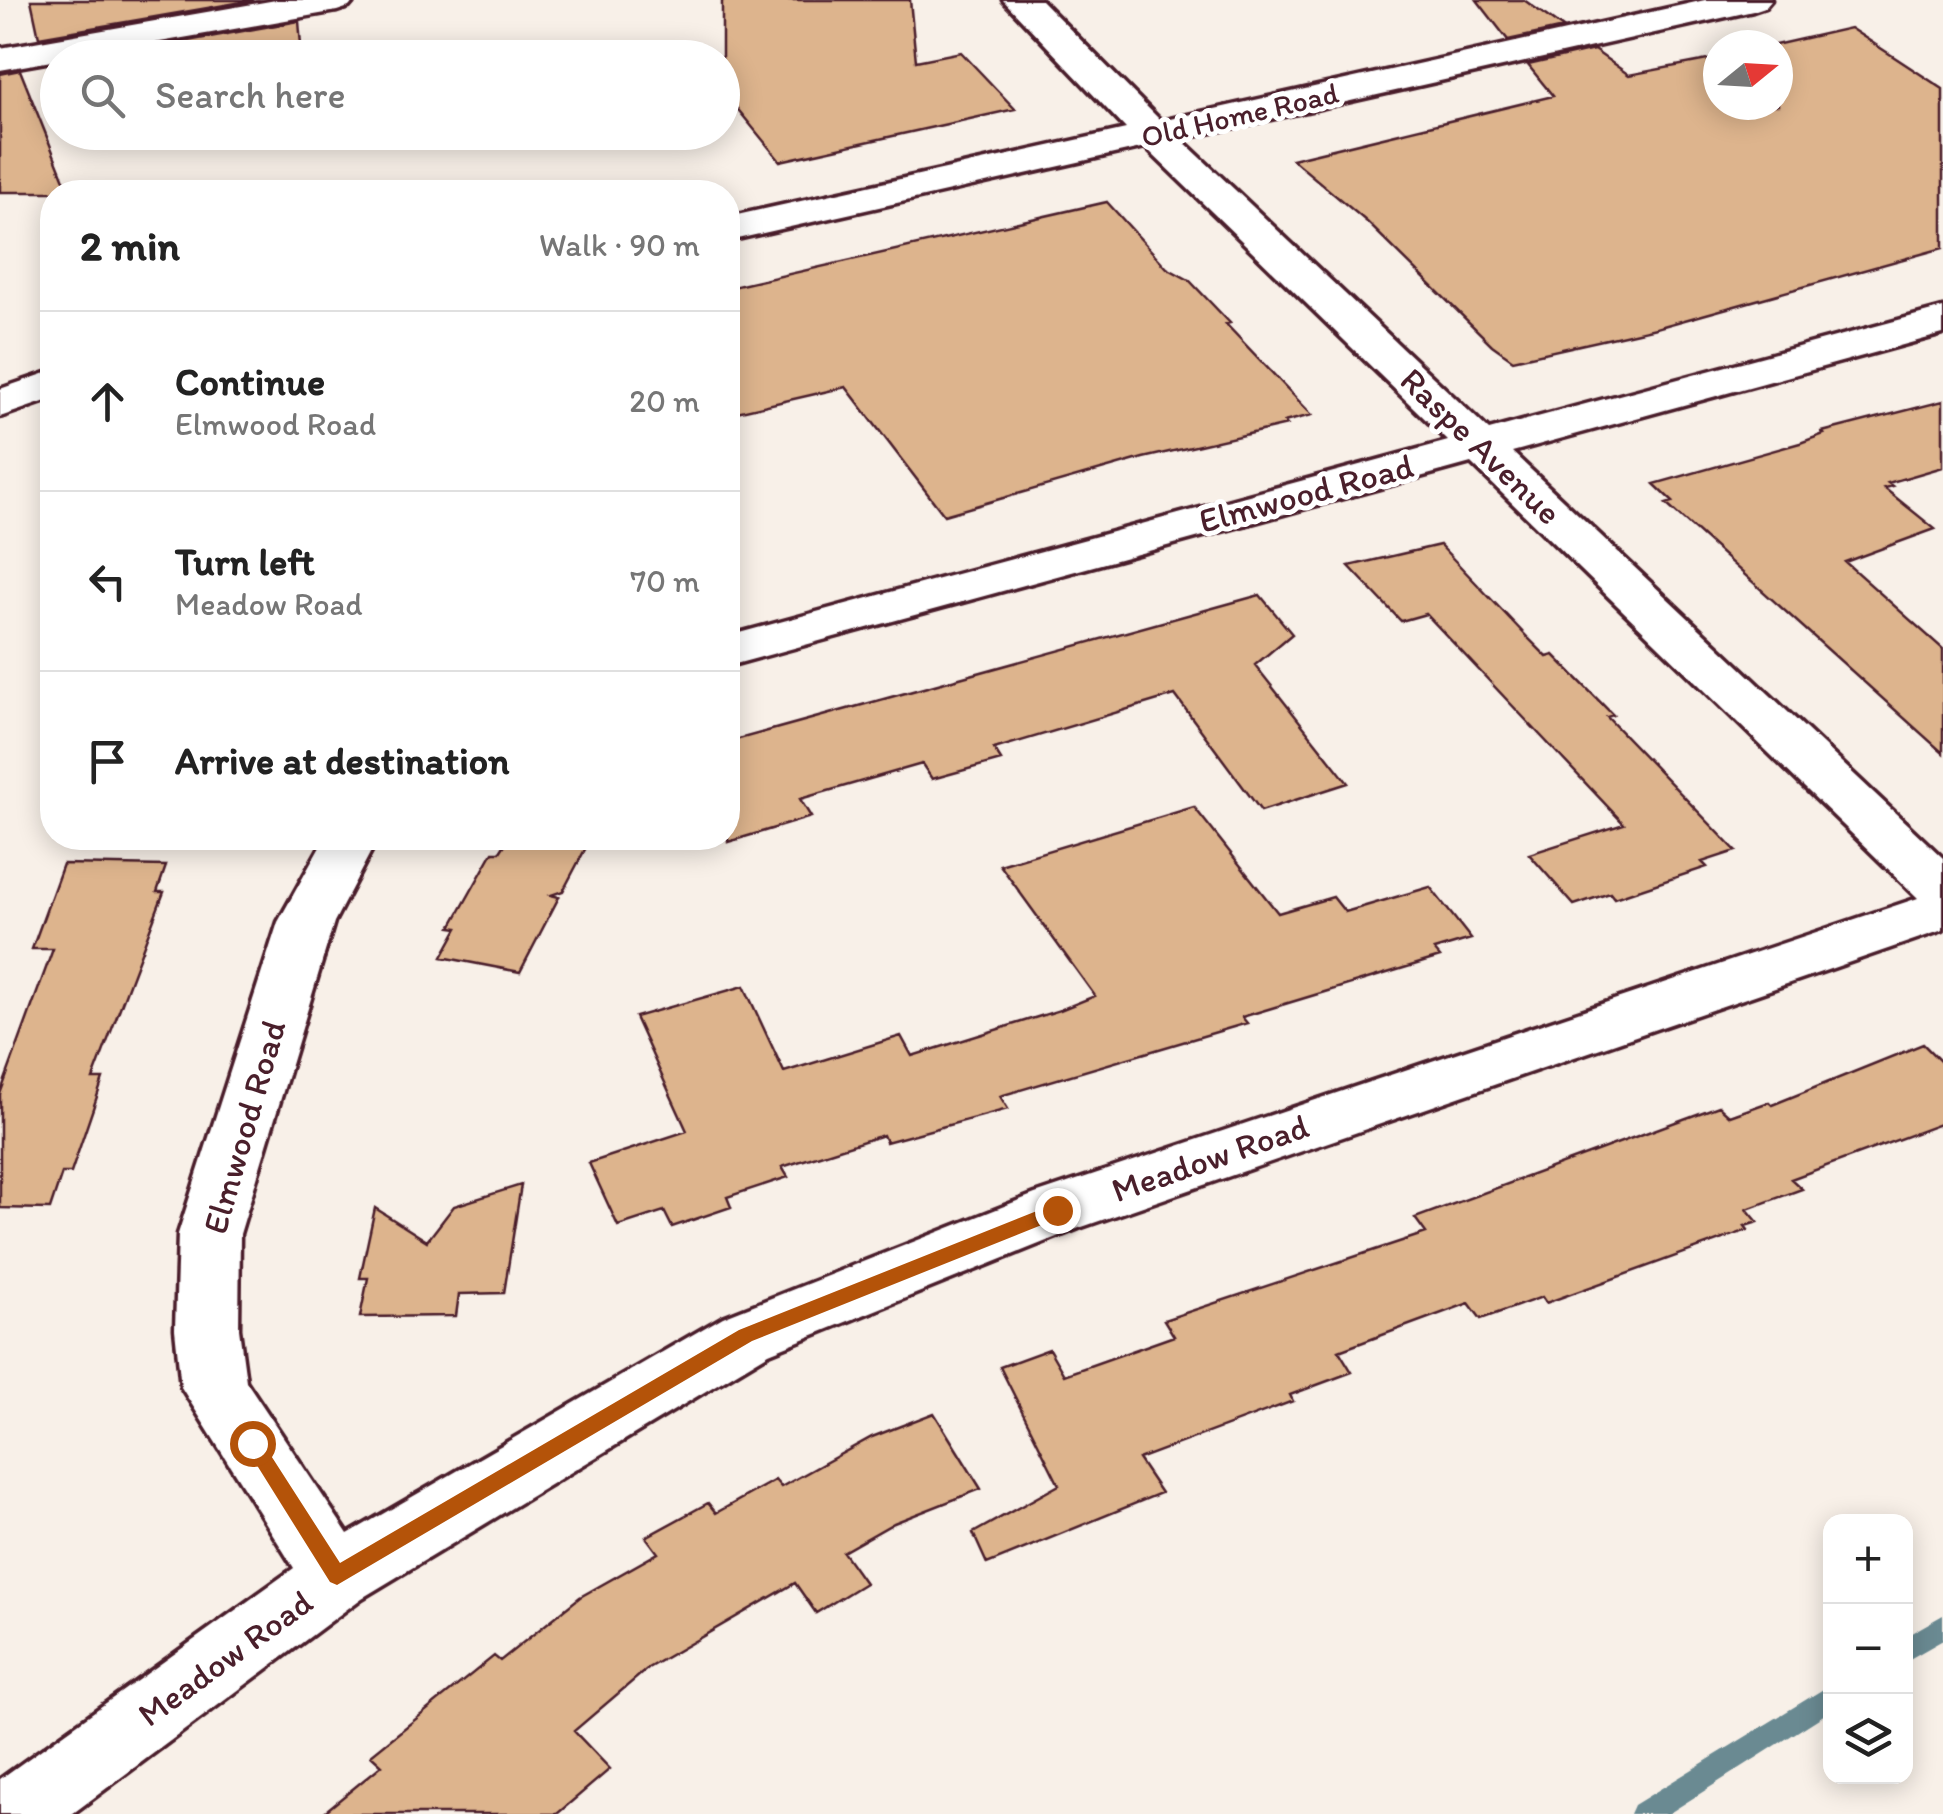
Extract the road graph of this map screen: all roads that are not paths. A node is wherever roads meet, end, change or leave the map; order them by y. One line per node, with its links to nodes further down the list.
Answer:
1 (337, 0): 4 (street)
2 (1021, 0): 8 (street, Raspe Avenue)
3 (1752, 0): 8 (street, Old Home Road)
4 (282, 5): 5 (street)
5 (99, 40)
6 (40, 51): 7 (street)
7 (0, 59)
8 (1153, 134): 9 (street, Old Home Road); 13 (street, Raspe Avenue)
9 (740, 226)
10 (1943, 321): 13 (street, Elmwood Road)
11 (40, 389): 12 (street)
12 (0, 404)
13 (1481, 446): 14 (street, Elmwood Road); 16 (street, Raspe Avenue)
14 (740, 648)
15 (345, 850): 18 (street, Elmwood Road)
16 (1943, 890)
17 (1943, 910): 18 (street, Meadow Road)
18 (337, 1576): 19 (street, Meadow Road)
19 (12, 1814)

